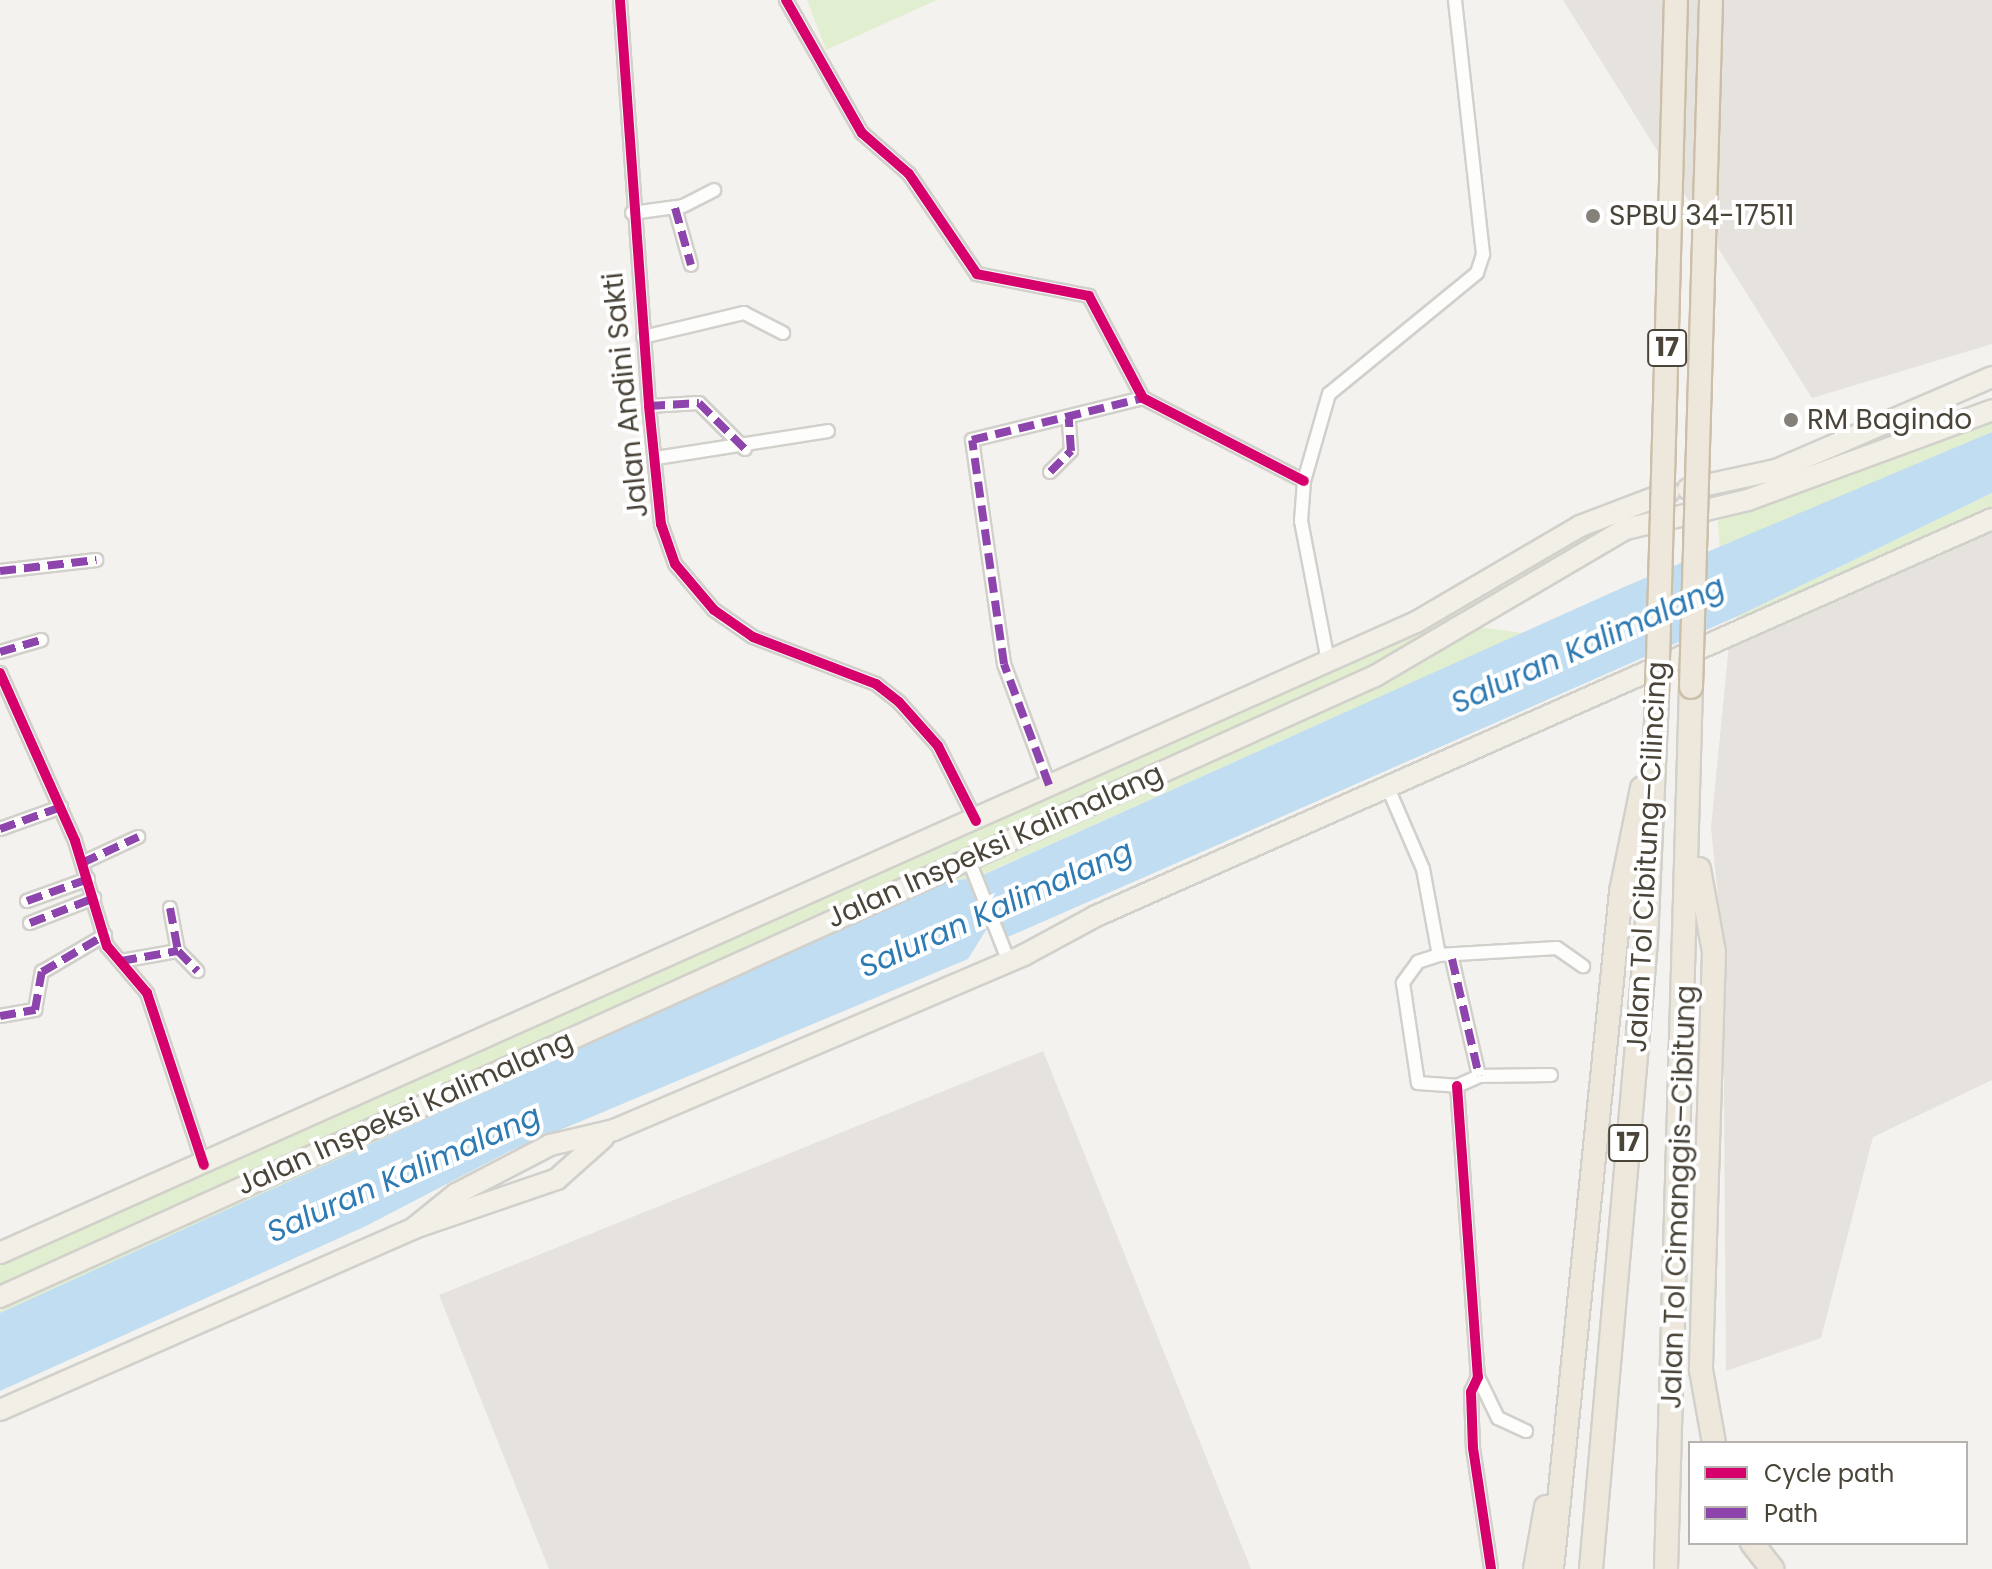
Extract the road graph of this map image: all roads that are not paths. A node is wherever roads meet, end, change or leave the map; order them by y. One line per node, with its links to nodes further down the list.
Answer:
1 (620, 0): 10 (street, Jalan Andini Sakti)
2 (786, 0): 15 (street)
3 (1455, 0): 23 (street)
4 (1676, 0): 38 (highway, Jalan Tol Cibitung–Cilincing / 17, bridge)
5 (1685, 0): 24 (main road)
6 (1703, 0): 24 (main road)
7 (1711, 0): 43 (highway, Jalan Tol Cibitung–Cilincing / 17, bridge)
8 (714, 190): 9 (street)
9 (675, 208): 10 (street); 11 (street)
10 (632, 213): 13 (street, Jalan Andini Sakti)
11 (691, 265)
12 (783, 333): 13 (street)
13 (643, 337): 16 (street, Jalan Andini Sakti)
14 (1992, 377): 24 (main road, Jalan Inspeksi Kalimalang)
15 (1143, 398): 18 (street); 23 (street)
16 (649, 406): 20 (street); 21 (street, Jalan Andini Sakti)
17 (1992, 410): 25 (main road, Jalan Inspeksi Kalimalang)
18 (1069, 419): 22 (street); 39 (street)
19 (828, 431): 20 (street)
20 (745, 449): 21 (street)
21 (656, 458): 42 (street, Jalan Andini Sakti)
22 (1050, 472)
23 (1304, 481): 36 (street)
24 (1678, 490): 25 (main road); 30 (main road, Jalan Inspeksi Kalimalang)
25 (1678, 518): 27 (main road); 31 (main road, Jalan Inspeksi Kalimalang)
26 (1992, 519): 33 (main road)
27 (1677, 541): 33 (main road); 35 (main road, bridge)
28 (96, 560): 29 (street)
29 (0, 571)
30 (1450, 604): 31 (main road); 36 (main road, Jalan Inspeksi Kalimalang)
31 (1463, 625): 47 (main road, Jalan Inspeksi Kalimalang)
32 (41, 640): 34 (street)
33 (1684, 651): 35 (main road)
34 (0, 652)
35 (1663, 660): 40 (main road)
36 (1328, 661): 39 (main road, Jalan Inspeksi Kalimalang)
37 (0, 673): 41 (street)
38 (1656, 706): 69 (highway); 78 (highway, Jalan Tol Cibitung–Cilincing / 17)
39 (1049, 785): 42 (main road, Jalan Inspeksi Kalimalang)
40 (1388, 788): 55 (street); 57 (main road)
41 (61, 807): 44 (street); 46 (street)
42 (976, 821): 65 (main road, Jalan Inspeksi Kalimalang)
43 (1692, 824): 73 (highway); 79 (highway, Jalan Tol Cimanggis–Cibitung / 17)
44 (0, 829)
45 (138, 837): 46 (street)
46 (82, 863): 48 (street)
47 (970, 864): 57 (street); 68 (main road, Jalan Inspeksi Kalimalang)
48 (88, 879): 49 (street); 50 (street)
49 (94, 898): 52 (street); 53 (street)
50 (27, 901)
51 (170, 908): 54 (street)
52 (30, 923)
53 (105, 935): 56 (street); 60 (street)
54 (178, 951): 56 (street); 59 (street)
55 (1446, 957): 58 (street); 62 (street); 63 (street)
56 (121, 961): 65 (street)
57 (1009, 962): 64 (main road)
58 (1583, 966)
59 (197, 971)
60 (0, 1016)
61 (1551, 1075): 62 (street)
62 (1479, 1076): 63 (street)
63 (1457, 1086): 70 (street)
64 (614, 1130): 66 (main road); 66 (main road)
65 (204, 1165): 67 (main road, Jalan Inspeksi Kalimalang)
66 (414, 1228): 71 (main road)
67 (0, 1253)
68 (2, 1293)
69 (1581, 1307): 76 (highway); 77 (highway)
70 (1478, 1377): 72 (street); 75 (street)
71 (0, 1410)
72 (1526, 1431)
73 (1714, 1441)
74 (1754, 1545): 80 (highway)
75 (1491, 1569)
76 (1535, 1569)
77 (1552, 1569)
78 (1591, 1569)
79 (1666, 1569)
80 (1772, 1569)

